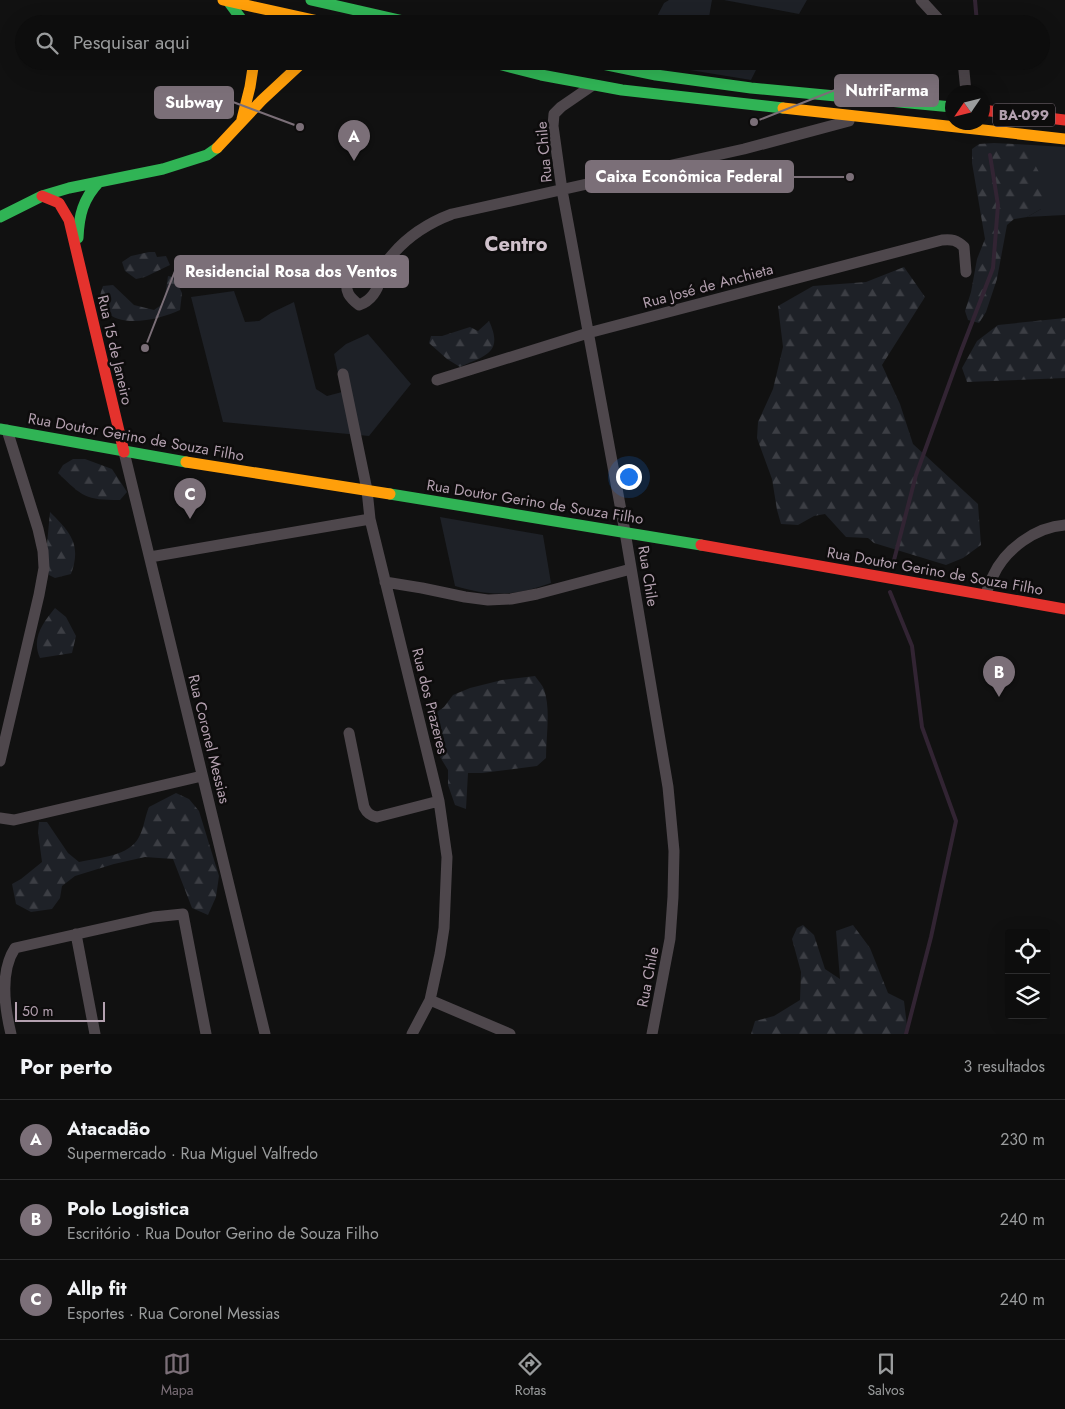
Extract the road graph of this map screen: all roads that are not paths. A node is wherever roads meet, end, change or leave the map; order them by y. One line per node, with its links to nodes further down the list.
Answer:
1 (311, 0): 4 (main road)
2 (921, 0): 8 (street)
3 (226, 1): 5 (main road); 6 (main road)
4 (351, 5): 7 (main road)
5 (238, 15)
6 (291, 15)
7 (386, 15)
8 (935, 15)
9 (253, 70): 20 (main road)
10 (291, 70): 20 (main road)
11 (522, 70): 14 (main road, BA-099)
12 (632, 70): 16 (main road)
13 (964, 70): 15 (street)
14 (593, 85): 18 (main road, BA-099); 23 (street, Rua Chile)
15 (965, 85)
16 (945, 106)
17 (990, 111): 19 (main road, BA-099)
18 (863, 117): 21 (main road, BA-099); 23 (street)
19 (1065, 120)
20 (241, 121): 22 (main road)
21 (1065, 139)
22 (100, 182): 24 (main road); 26 (main road, Rua 15 de Janeiro)
23 (562, 190): 27 (street); 29 (street, Rua Chile)
24 (42, 196): 25 (main road); 26 (main road, Rua 15 de Janeiro)
25 (0, 217)
26 (77, 255): 33 (main road, Rua 15 de Janeiro)
27 (382, 267): 27 (street)
28 (966, 272): 29 (street, Rua José de Anchieta)
29 (588, 333): 31 (street, Rua José de Anchieta); 37 (street, Rua Chile)
30 (343, 374): 34 (street, Rua dos Prazeres)
31 (437, 380)
32 (3, 429): 33 (main road, Rua Doutor Gerino de Souza Filho); 44 (street)
33 (124, 452): 34 (main road, Rua Doutor Gerino de Souza Filho); 38 (street, Rua Coronel Messias)
34 (367, 490): 35 (street, Rua dos Prazeres); 37 (main road, Rua Doutor Gerino de Souza Filho)
35 (370, 519): 38 (street); 40 (street, Rua dos Prazeres)
36 (1065, 525): 41 (street)
37 (625, 532): 39 (street, Rua Chile); 41 (main road, Rua Doutor Gerino de Souza Filho)
38 (150, 557): 45 (street, Rua Coronel Messias)
39 (631, 569): 40 (street); 56 (street, Rua Chile)
40 (385, 582): 46 (street, Rua dos Prazeres)
41 (986, 594): 42 (main road, Rua Doutor Gerino de Souza Filho)
42 (1065, 609)
43 (348, 733): 46 (street)
44 (0, 761)
45 (202, 776): 47 (street); 53 (street, Rua Coronel Messias)
46 (440, 800): 49 (street, Rua dos Prazeres)
47 (0, 818)
48 (76, 934): 50 (street); 51 (street); 52 (street)
49 (430, 1000): 54 (street, Rua dos Prazeres); 55 (street)
50 (11, 1034)
51 (96, 1034)
52 (206, 1034)
53 (266, 1034)
54 (412, 1034)
55 (510, 1034)
56 (652, 1034)

